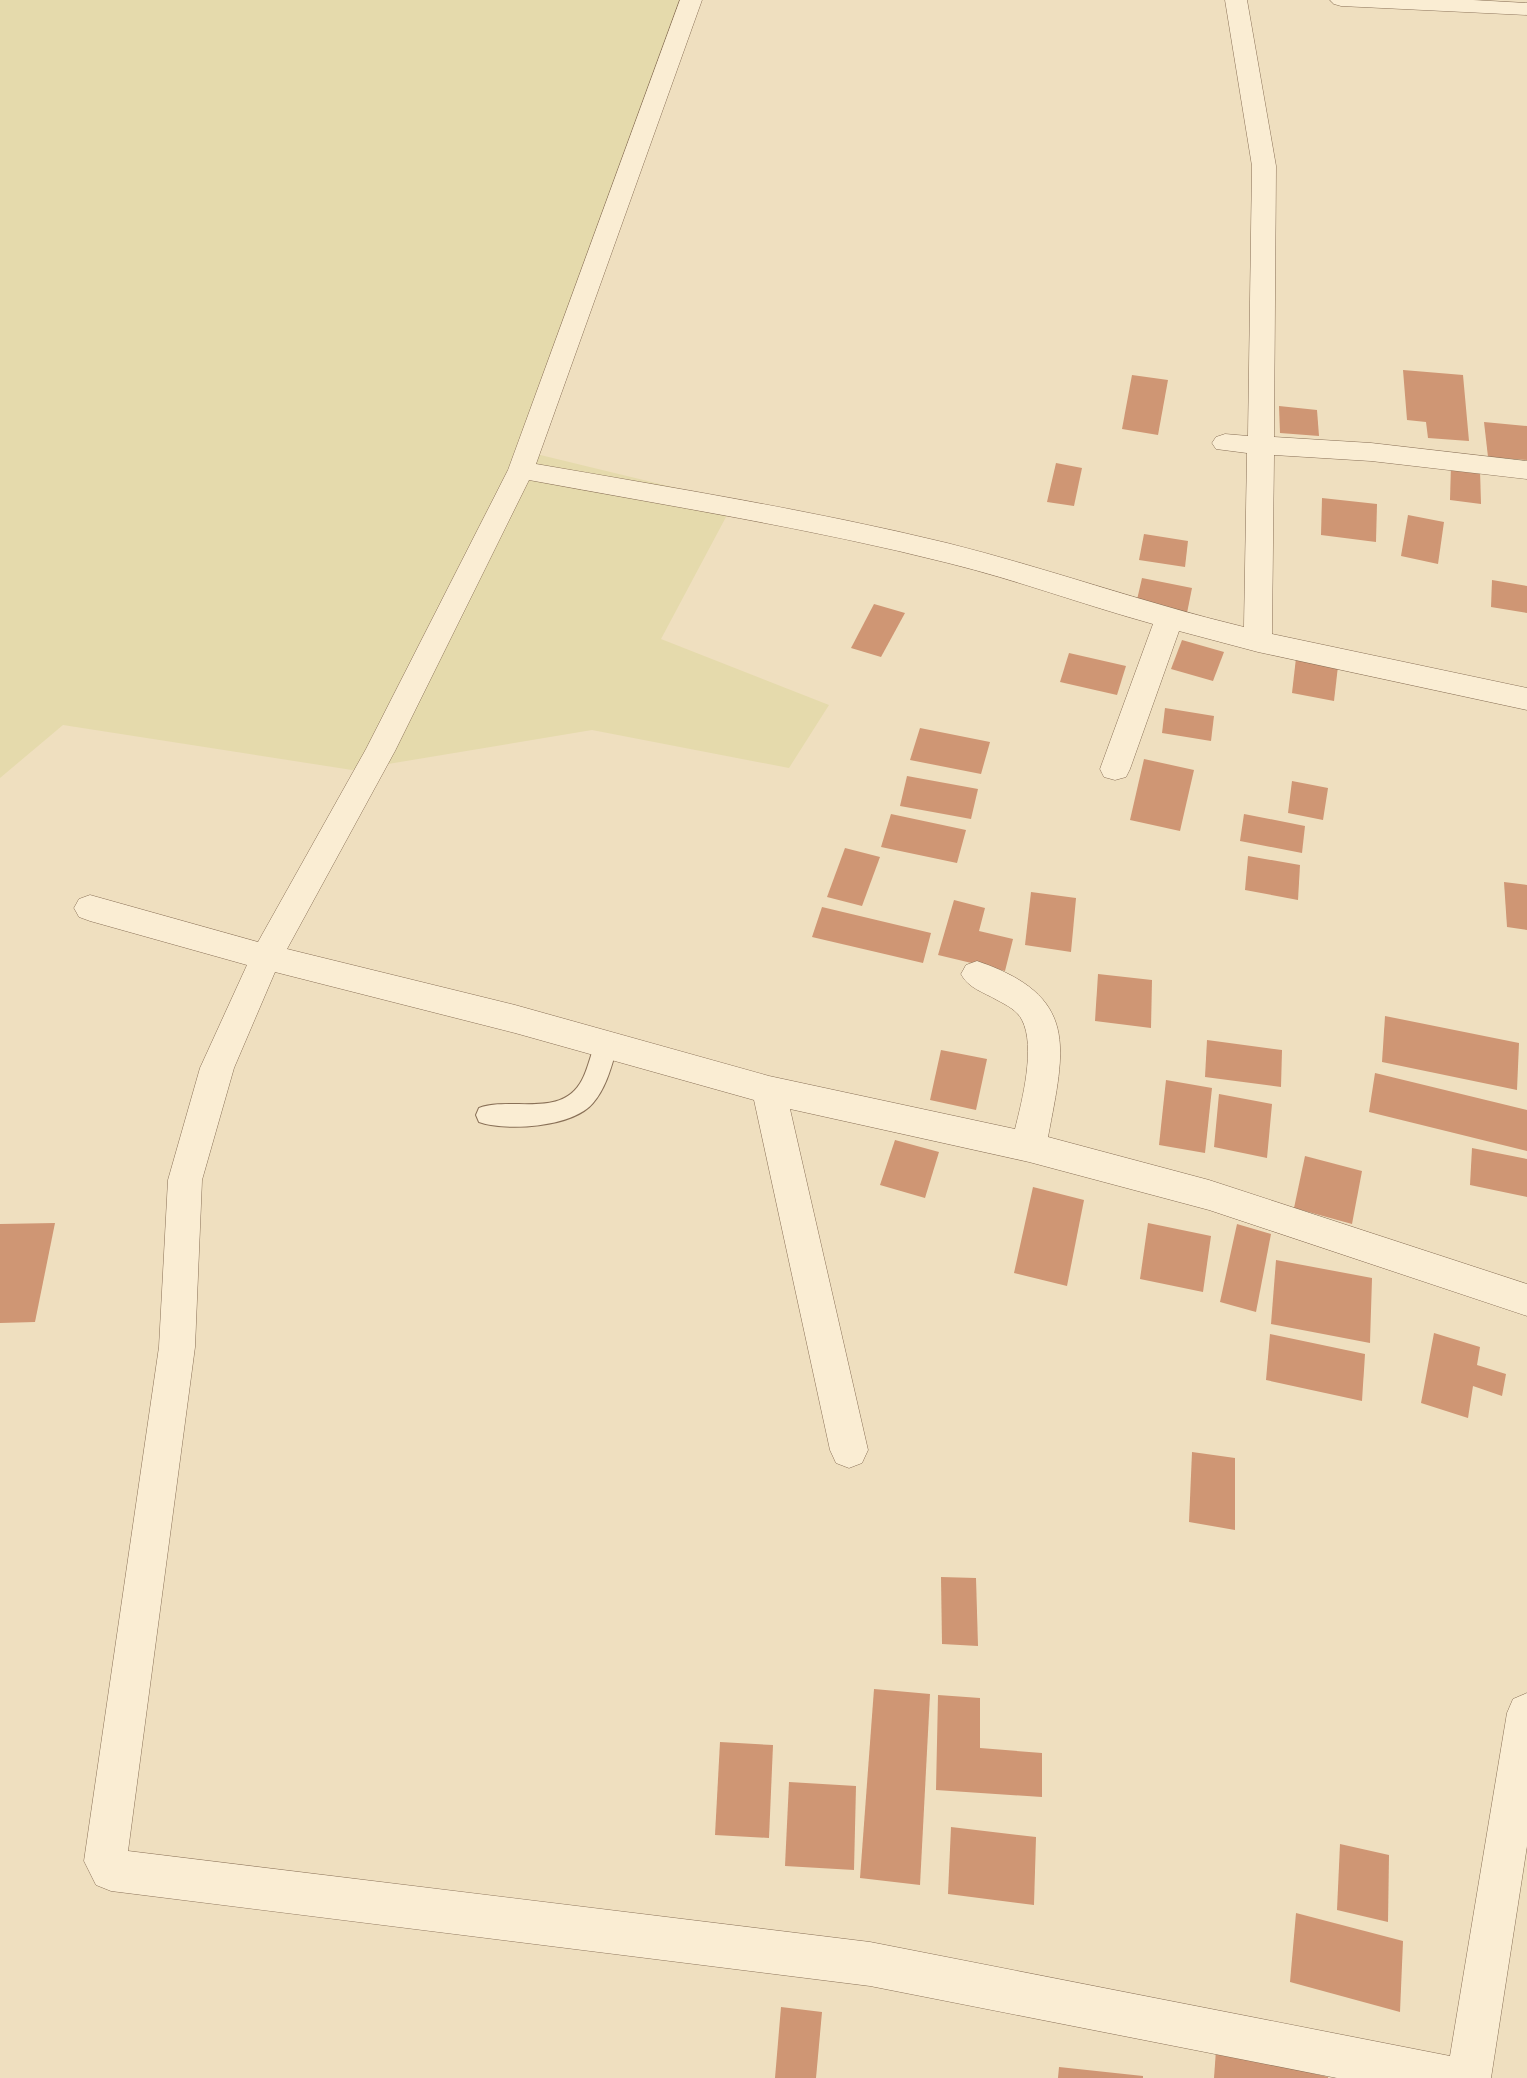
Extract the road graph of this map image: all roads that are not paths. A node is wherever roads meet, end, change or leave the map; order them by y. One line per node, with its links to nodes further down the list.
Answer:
1 (691, 0): 9 (street)
2 (1236, 0): 7 (street)
3 (1341, 0): 4 (street)
4 (1464, 4): 5 (street)
5 (1527, 9)
6 (1225, 443): 7 (street)
7 (1262, 445): 8 (street); 11 (street)
8 (1527, 470)
9 (521, 471): 10 (street); 15 (street)
10 (1169, 619): 11 (street); 13 (street)
11 (1258, 642): 12 (street)
12 (1527, 699)
13 (1115, 769)
14 (90, 908): 15 (street)
15 (266, 957): 17 (street); 24 (street)
16 (977, 974): 20 (street)
17 (606, 1044): 18 (street); 19 (lane)
18 (769, 1090): 20 (street); 22 (street)
19 (489, 1116)
20 (1029, 1147): 21 (street)
21 (1527, 1300)
22 (849, 1450)
23 (1527, 1713): 25 (street)
24 (1450, 2078)
25 (1469, 2078)

